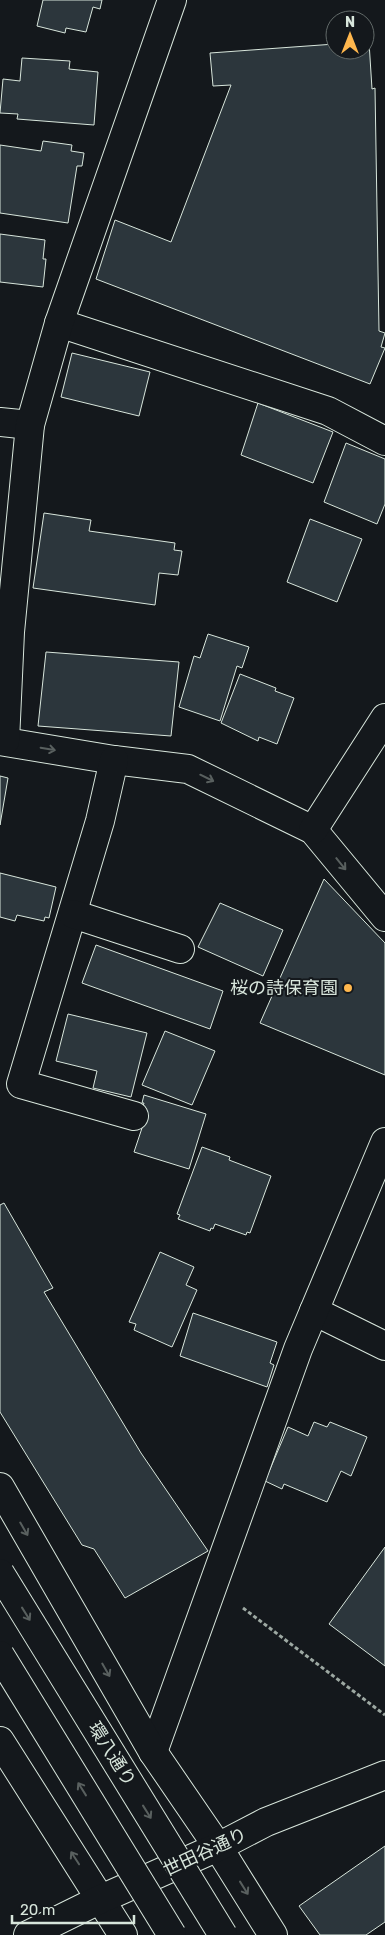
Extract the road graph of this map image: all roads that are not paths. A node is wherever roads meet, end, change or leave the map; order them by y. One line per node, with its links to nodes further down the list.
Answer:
1 (172, 0): 2 (street)
2 (59, 323): 4 (street); 5 (street)
3 (0, 422): 4 (street)
4 (30, 424): 7 (street)
5 (385, 441)
6 (385, 718): 9 (street)
7 (2, 741): 8 (street, one-way to 8)
8 (114, 760): 9 (street, one-way to 9); 10 (street)
9 (313, 830): 11 (street, one-way to 11)
10 (73, 914): 12 (street); 13 (street)
11 (385, 918)
12 (180, 949)
13 (134, 1116)
14 (385, 1142): 15 (street)
15 (314, 1311): 16 (street); 21 (street)
16 (385, 1346)
17 (0, 1487): 21 (street, one-way to 21)
18 (0, 1573): 28 (street, 環八通り, one-way to 28, bridge)
19 (0, 1655): 27 (street, one-way to 19, bridge)
20 (0, 1741): 24 (street, one-way to 20)
21 (153, 1752): 23 (street)
22 (385, 1775): 23 (street, 世田谷通り)
23 (218, 1847): 24 (street, 世田谷通り); 29 (street, one-way to 29)
24 (101, 1899): 25 (street, 世田谷通り); 26 (street)
25 (28, 1935)
26 (123, 1935)
27 (172, 1935)
28 (223, 1935)
29 (273, 1935)

